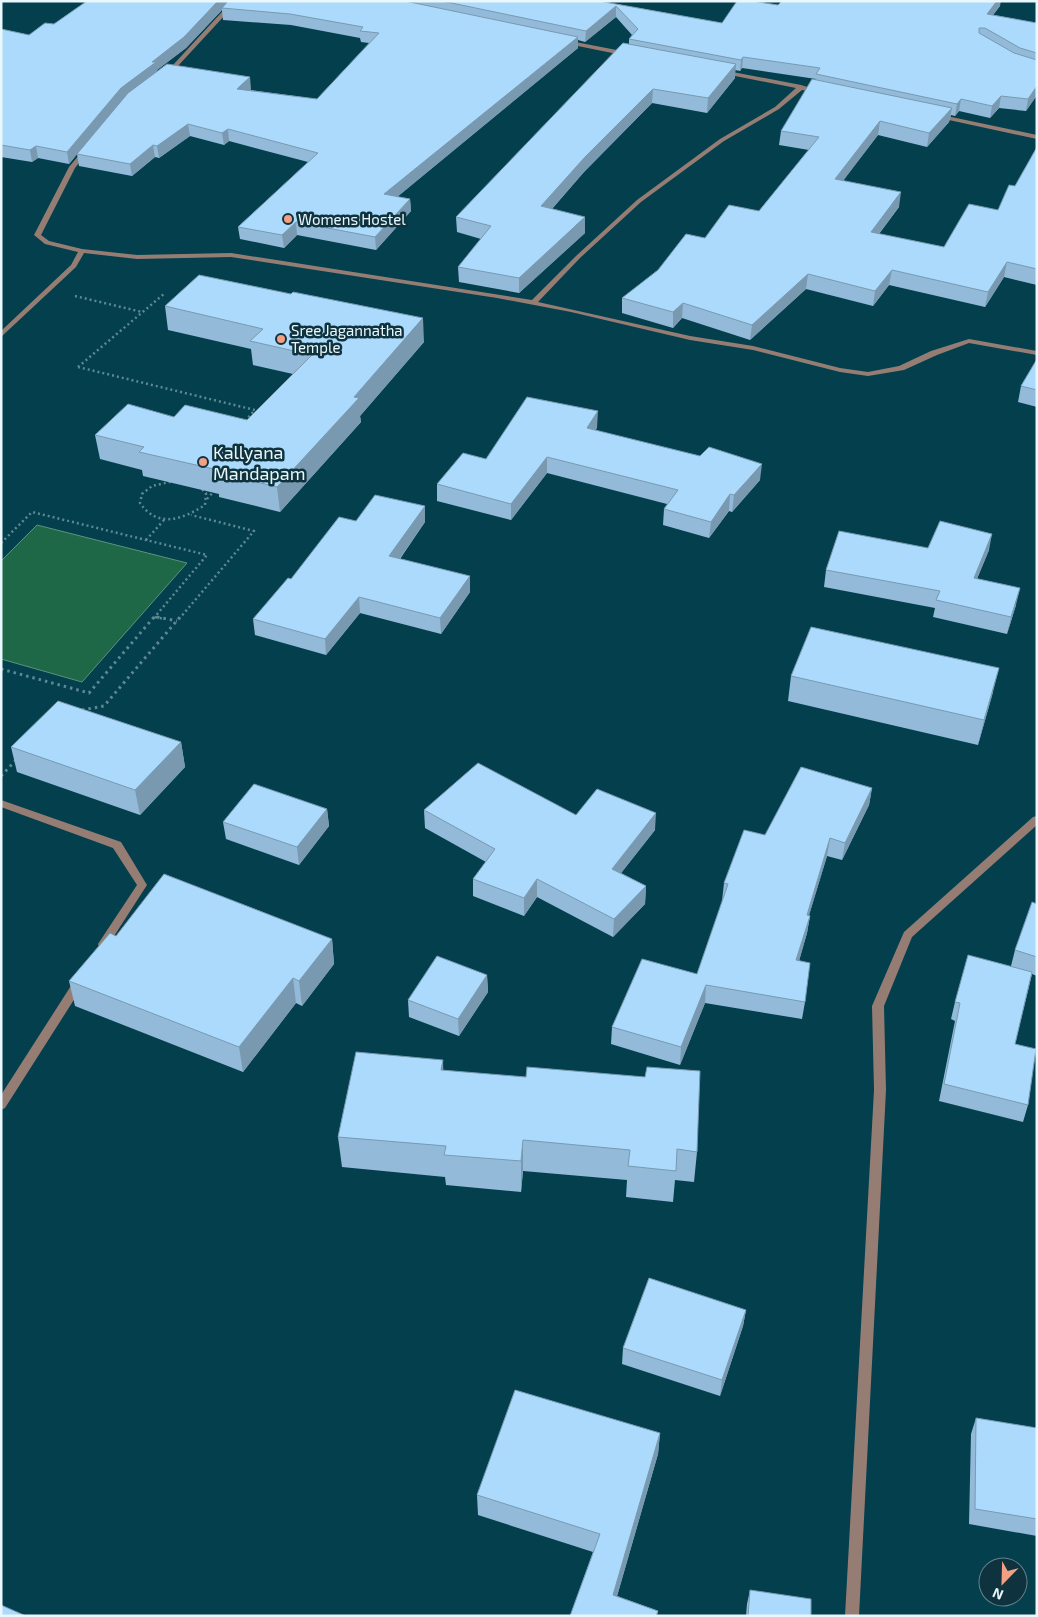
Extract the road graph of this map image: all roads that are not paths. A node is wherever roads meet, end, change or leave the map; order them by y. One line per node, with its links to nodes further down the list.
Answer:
1 (235, 1): 5 (street)
2 (560, 42): 3 (street)
3 (638, 56)
4 (715, 71): 6 (street)
5 (161, 76)
6 (801, 87): 7 (street); 12 (street)
7 (823, 92)
8 (930, 114): 9 (street)
9 (1037, 137)
10 (90, 145): 11 (street)
11 (82, 251): 12 (street); 13 (street)
12 (534, 303): 14 (street)
13 (1, 335)
14 (1037, 353)
15 (1, 803): 17 (street)
16 (1037, 819): 20 (street)
17 (99, 950)
18 (84, 974): 19 (street)
19 (1, 1105)
20 (852, 1616)

